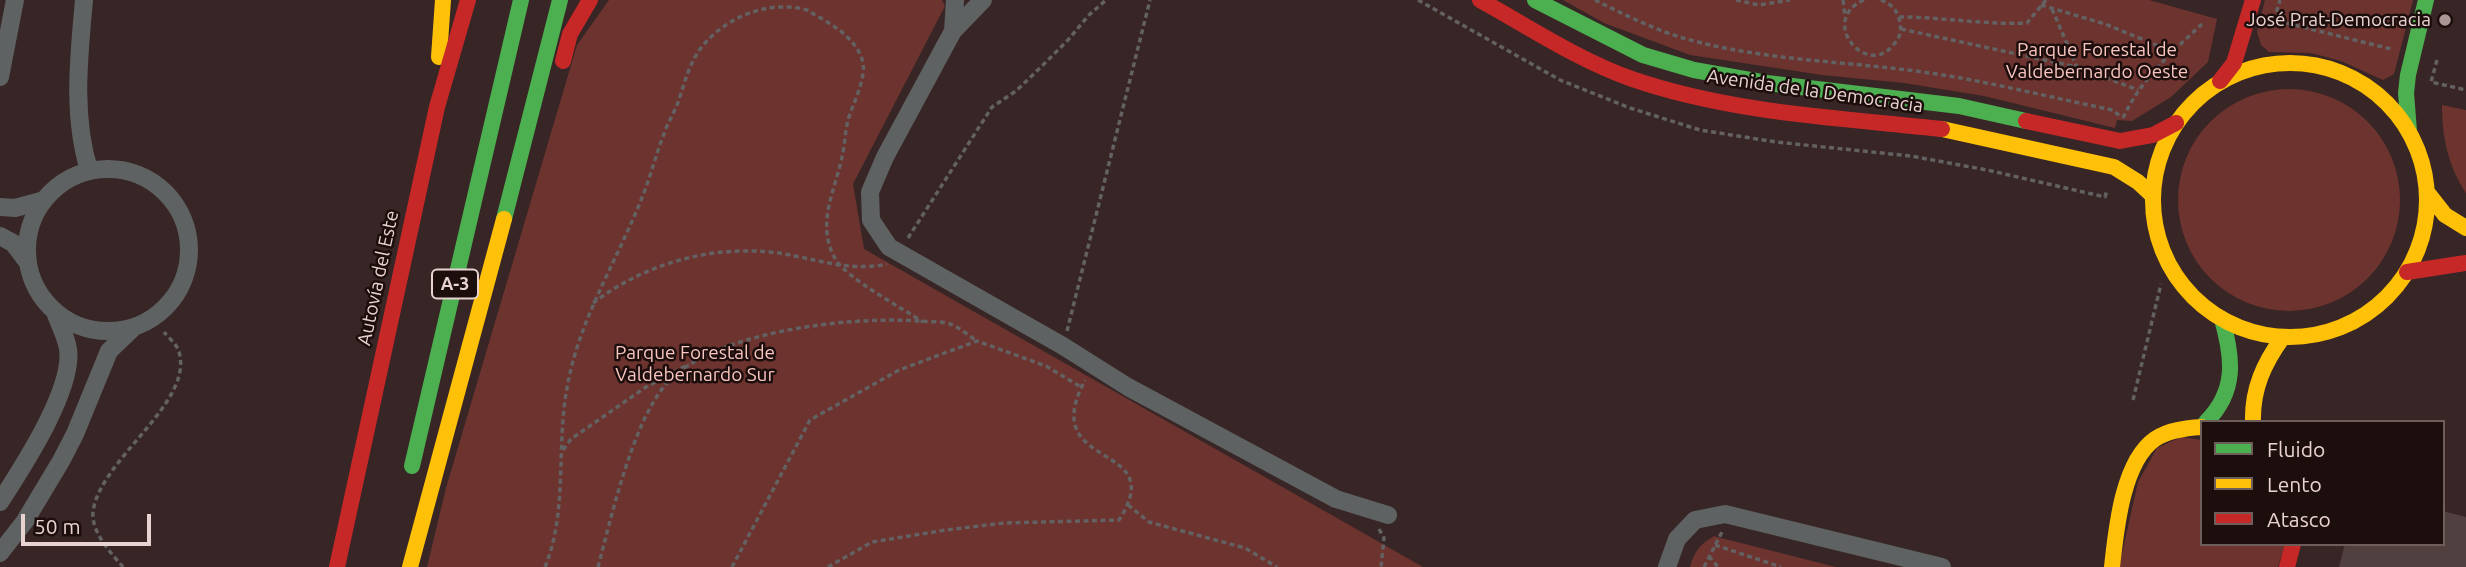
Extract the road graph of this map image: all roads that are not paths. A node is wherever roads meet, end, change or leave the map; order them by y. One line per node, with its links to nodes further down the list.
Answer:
1 (15, 0): 16 (street)
2 (84, 0): 22 (street)
3 (443, 0): 18 (main road)
4 (468, 0): 18 (main road, Autovía del Este)
5 (521, 0): 40 (main road, A-3)
6 (560, 0): 35 (main road)
7 (590, 0): 15 (main road)
8 (955, 0): 14 (street)
9 (983, 0): 14 (street)
10 (1480, 0): 24 (main road, Avenida de la Democracia)
11 (1535, 0): 19 (main road, Avenida de la Democracia)
12 (2253, 0): 17 (main road)
13 (2426, 0): 21 (main road)
14 (953, 31): 42 (street)
15 (559, 74)
16 (0, 77)
17 (2220, 81): 19 (main road); 21 (main road)
18 (437, 107): 45 (main road, Autovía del Este)
19 (2176, 123): 24 (main road)
20 (544, 128): 35 (main road)
21 (2409, 131): 23 (main road)
22 (89, 170): 25 (street); 34 (street)
23 (2427, 192): 27 (main road); 31 (main road)
24 (2153, 196): 33 (main road)
25 (41, 201): 26 (street); 29 (street)
26 (0, 207)
27 (2466, 228)
28 (0, 236): 29 (street)
29 (26, 260): 32 (street)
30 (2466, 262): 31 (main road)
31 (2407, 272): 36 (main road)
32 (55, 312): 34 (street); 41 (street)
33 (2222, 319): 36 (main road); 37 (main road)
34 (135, 326): 44 (street)
35 (475, 326): 46 (main road)
36 (2283, 337): 38 (main road)
37 (2208, 420)
38 (2253, 420)
39 (2200, 426): 49 (main road)
40 (408, 486)
41 (0, 502)
42 (1380, 513)
43 (2292, 546): 50 (main road)
44 (0, 553)
45 (337, 567)
46 (410, 567)
47 (1667, 567): 48 (street)
48 (1942, 567)
49 (2112, 567)
50 (2287, 567)

